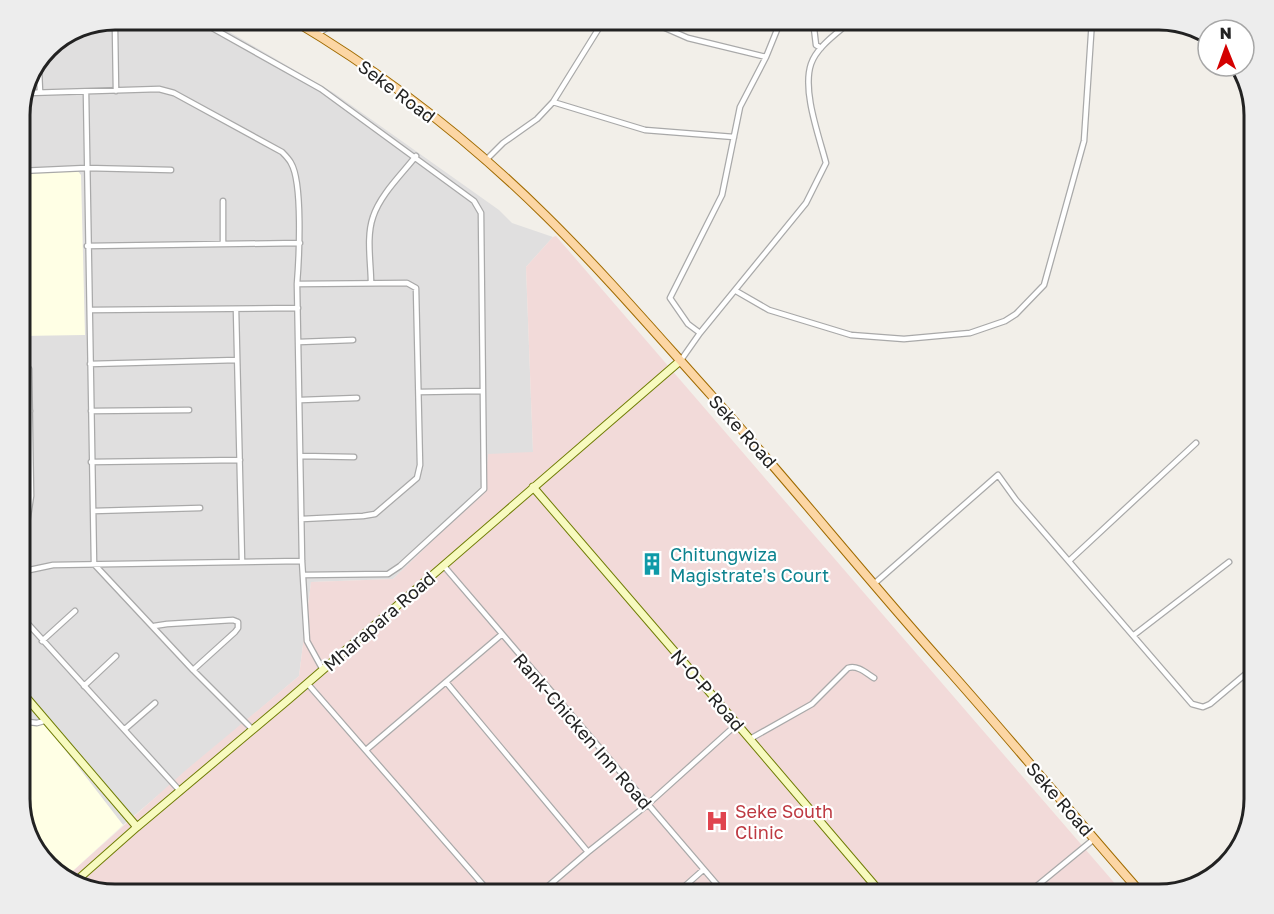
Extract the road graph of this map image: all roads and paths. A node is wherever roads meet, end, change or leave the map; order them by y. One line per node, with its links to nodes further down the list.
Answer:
1 (115, 30): 15 (street)
2 (216, 30): 21 (street)
3 (310, 30): 11 (main road, Seke Road)
4 (323, 30): 11 (street)
5 (598, 30): 19 (street)
6 (670, 30): 13 (street)
7 (777, 30): 13 (street)
8 (814, 30): 12 (street)
9 (841, 30): 12 (street)
10 (1091, 30): 32 (street)
11 (317, 34): 22 (main road, Seke Road)
12 (821, 48): 32 (street)
13 (766, 57): 20 (street)
14 (39, 78): 17 (street)
15 (116, 91): 18 (street); 27 (street)
16 (34, 92): 17 (street)
17 (40, 92): 18 (street)
18 (86, 92): 23 (street)
19 (554, 102): 20 (street); 22 (street)
20 (734, 137): 36 (street)
21 (416, 156): 30 (street); 42 (street)
22 (485, 161): 40 (main road, Seke Road)
23 (86, 168): 24 (street); 25 (street); 29 (street)
24 (171, 170)
25 (30, 171)
26 (223, 201): 28 (street)
27 (300, 243): 28 (street); 31 (street)
28 (223, 244): 29 (street)
29 (87, 246): 35 (street)
30 (371, 283): 31 (street); 43 (street)
31 (297, 284): 33 (street)
32 (736, 291): 36 (street)
33 (298, 308): 34 (street); 38 (street)
34 (236, 309): 35 (street); 39 (street)
35 (90, 310): 41 (street)
36 (700, 333): 40 (street)
37 (353, 340): 38 (street)
38 (299, 342): 45 (street)
39 (237, 360): 41 (street); 52 (street)
40 (680, 361): 54 (main road, Mharapara Road); 67 (main road, Seke Road)
41 (90, 364): 48 (street)
42 (483, 391): 43 (street); 66 (street)
43 (419, 392): 58 (street)
44 (357, 398): 45 (street)
45 (301, 399): 50 (street)
46 (189, 410): 48 (street)
47 (30, 411): 55 (street)
48 (91, 411): 53 (street)
49 (1196, 443): 59 (street)
50 (301, 456): 51 (street); 58 (street)
51 (354, 457)
52 (240, 460): 53 (street); 60 (street)
53 (91, 462): 57 (street)
54 (533, 487): 64 (main road, Mharapara Road); 86 (main road, N-O-P Road)
55 (30, 503)
56 (200, 508): 57 (street)
57 (93, 511): 63 (street)
58 (302, 519): 61 (street)
59 (1070, 560): 67 (street); 72 (street)
60 (242, 561): 61 (street); 63 (street)
61 (302, 561): 66 (street)
62 (1229, 562): 72 (street)
63 (94, 564): 65 (street); 69 (street)
64 (443, 565): 71 (street, Rank-Chicken Inn Road); 76 (main road, Mharapara Road)
65 (30, 570)
66 (303, 575): 76 (street)
67 (875, 583): 94 (main road, Seke Road)
68 (75, 611): 73 (street)
69 (154, 626): 75 (street); 75 (street)
70 (30, 627): 73 (street)
71 (501, 635): 79 (street); 92 (street, Rank-Chicken Inn Road)
72 (1134, 635): 77 (street)
73 (42, 641): 81 (street)
74 (116, 656): 81 (street)
75 (193, 670): 88 (street)
76 (323, 670): 80 (main road, Mharapara Road)
77 (1244, 675)
78 (874, 678): 89 (street)
79 (446, 682): 90 (street); 95 (street)
80 (307, 683): 88 (main road, Mharapara Road); 90 (street)
81 (84, 686): 87 (street)
82 (30, 703): 84 (main road)
83 (155, 704): 87 (street)
84 (44, 721): 85 (street); 93 (main road)
85 (30, 722)
86 (737, 724): 89 (main road, N-O-P Road); 92 (street)
87 (125, 729): 91 (street)
88 (252, 729): 91 (main road, Mharapara Road)
89 (750, 738): 102 (main road, N-O-P Road)
90 (366, 750): 98 (street)
91 (180, 791): 93 (main road, Mharapara Road)
92 (647, 805): 95 (street); 96 (street, Rank-Chicken Inn Road)
93 (137, 827): 97 (main road, Mharapara Road)
94 (1094, 839): 103 (street); 104 (main road, Seke Road)
95 (588, 852): 99 (street)
96 (703, 870): 100 (street); 101 (street, Rank-Chicken Inn Road)
97 (81, 876)
98 (482, 884)
99 (551, 884)
100 (687, 884)
101 (716, 884)
102 (874, 884)
103 (1039, 884)
104 (1133, 884)

